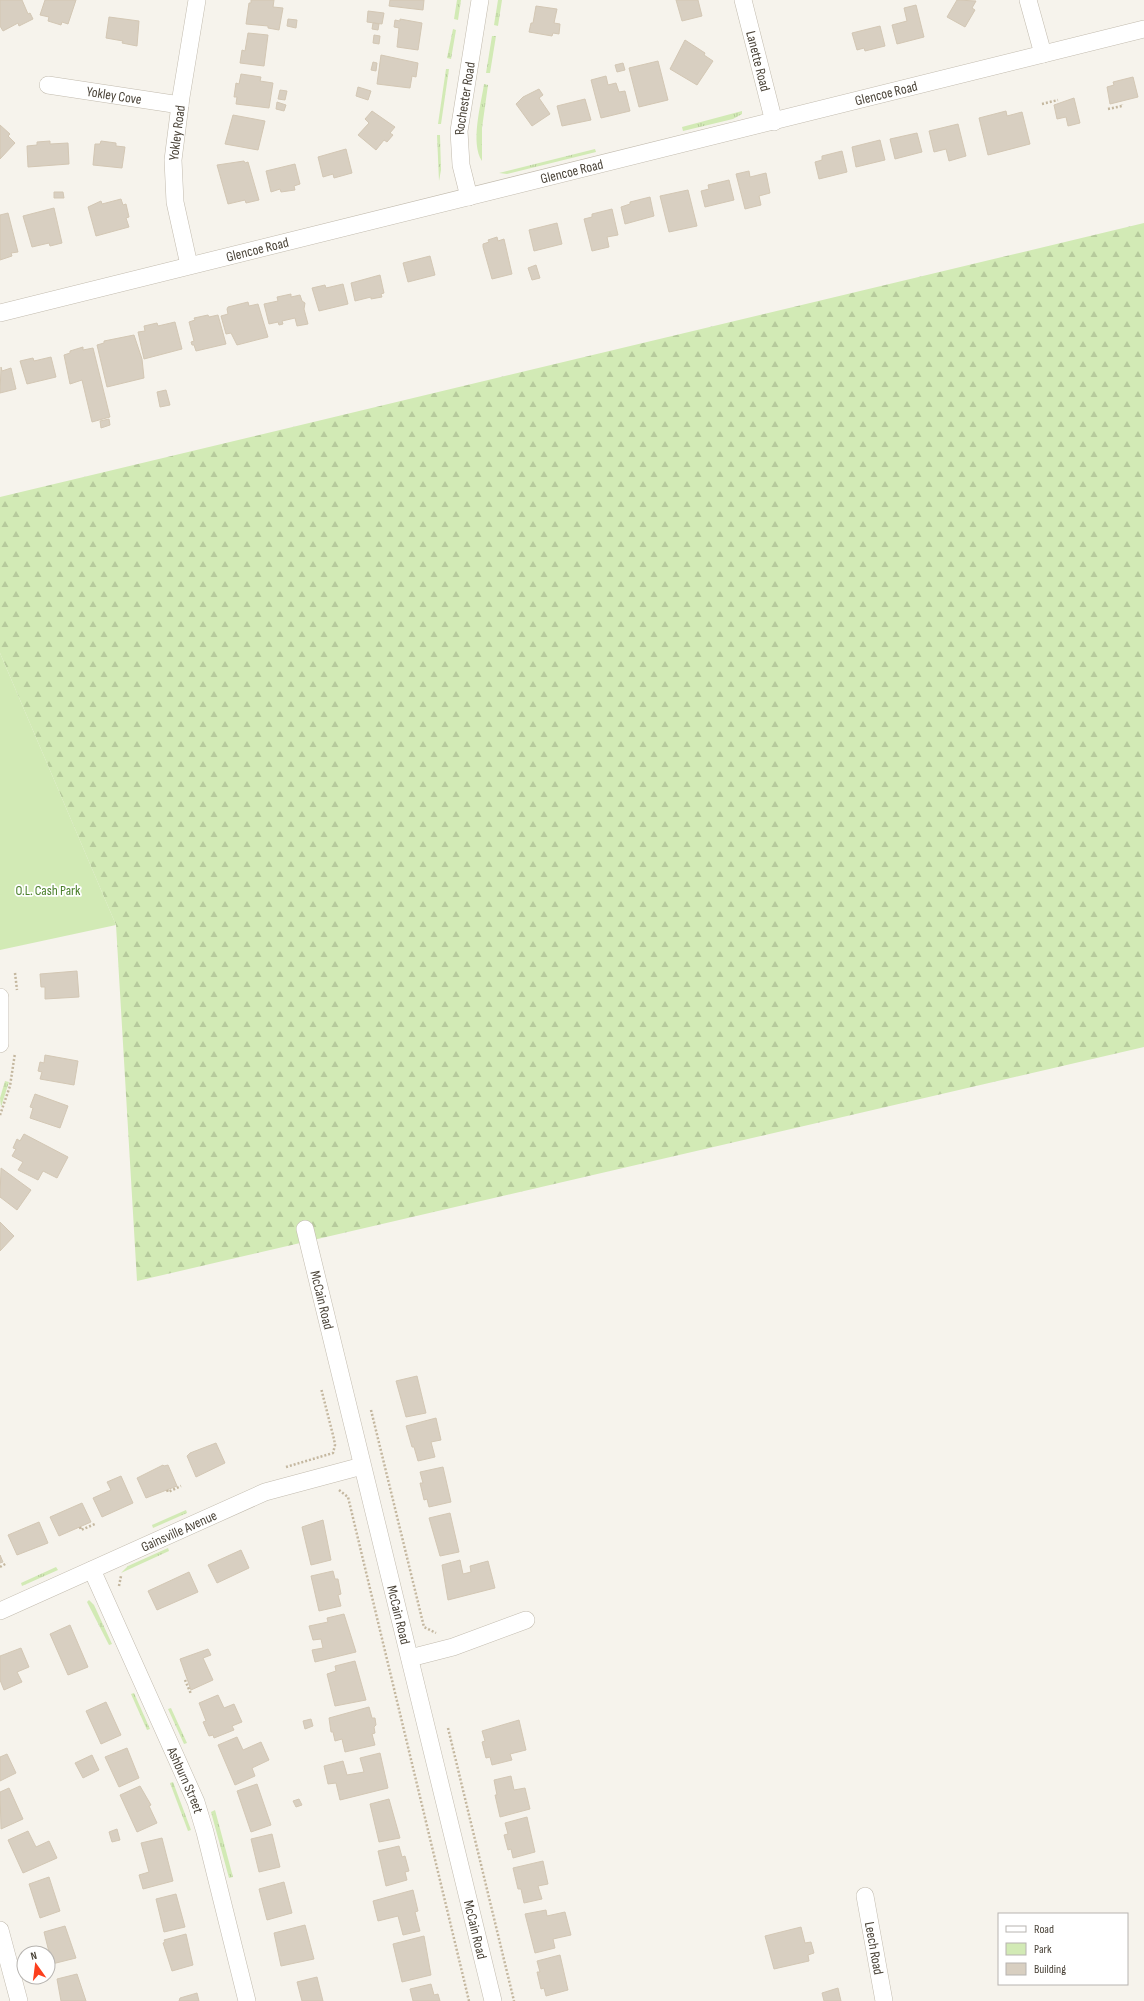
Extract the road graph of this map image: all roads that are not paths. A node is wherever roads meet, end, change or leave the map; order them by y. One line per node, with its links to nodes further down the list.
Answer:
1 (197, 0): 8 (street, Yokley Road)
2 (480, 0): 10 (street, Rochester Road)
3 (743, 0): 9 (street, Lanette Road)
4 (1028, 0): 6 (street)
5 (1144, 29): 6 (street, Glencoe Road)
6 (1042, 54): 9 (street, Glencoe Road)
7 (48, 85): 8 (street, Yokley Cove)
8 (180, 104): 11 (street, Yokley Road)
9 (774, 122): 10 (street, Glencoe Road)
10 (469, 196): 11 (street, Glencoe Road)
11 (189, 265): 12 (street, Glencoe Road)
12 (0, 313)
13 (0, 997): 14 (street)
14 (0, 1044)
15 (305, 1229): 16 (street, McCain Road)
16 (362, 1466): 17 (street, Gainsville Avenue); 20 (street, McCain Road)
17 (92, 1570): 18 (street, Gainsville Avenue); 24 (street, Ashburn Street)
18 (0, 1611)
19 (526, 1620): 20 (street)
20 (410, 1658): 25 (street, McCain Road)
21 (865, 1896): 26 (street, Leech Road)
22 (0, 1930): 23 (street)
23 (19, 2001)
24 (247, 2001)
25 (493, 2001)
26 (884, 2001)

